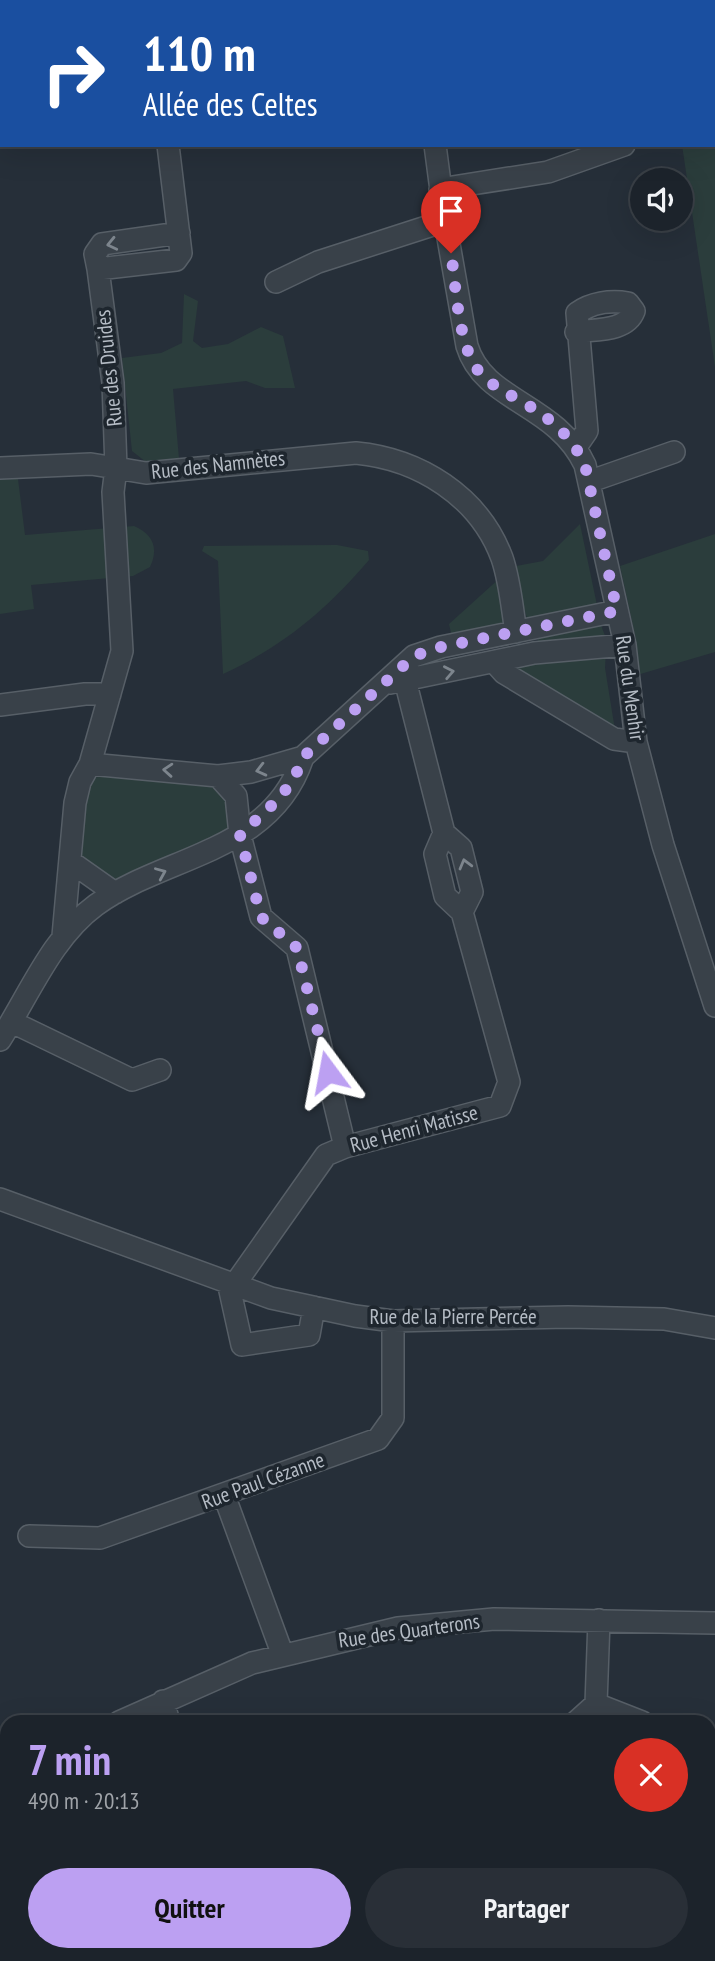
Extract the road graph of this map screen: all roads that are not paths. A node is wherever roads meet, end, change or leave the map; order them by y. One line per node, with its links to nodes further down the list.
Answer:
1 (168, 147): 11 (street, Rue des Druides)
2 (435, 147): 4 (street, Rue du Menhir)
3 (618, 147): 4 (street)
4 (440, 188): 5 (street, Rue du Menhir)
5 (445, 221): 6 (street); 8 (street, Rue du Menhir)
6 (276, 282)
7 (576, 332): 8 (street)
8 (576, 447): 12 (street, Rue du Menhir)
9 (674, 452): 12 (street)
10 (0, 468): 11 (street, Rue des Namnètes)
11 (116, 468): 14 (street, Rue des Namnètes); 20 (street)
12 (591, 481): 13 (street, Rue du Menhir)
13 (617, 611): 14 (street); 15 (street, Rue du Menhir)
14 (515, 632): 16 (street); 17 (street); 19 (street)
15 (625, 645): 16 (street); 22 (street, Rue du Menhir)
16 (534, 653): 17 (street)
17 (502, 661): 18 (street, one-way to 17); 22 (street)
18 (405, 680): 19 (street); 34 (street, Rue Henri Matisse)
19 (382, 685): 23 (street)
20 (110, 694): 21 (street); 24 (street)
21 (0, 705)
22 (636, 742): 30 (street, Rue du Menhir)
23 (303, 757): 25 (street, one-way to 25); 26 (street)
24 (90, 764): 25 (street, one-way to 24); 27 (street)
25 (218, 776): 26 (street)
26 (240, 835): 28 (street, one-way to 26); 34 (street)
27 (71, 862): 28 (street); 29 (street)
28 (115, 893): 29 (street)
29 (63, 936): 31 (street)
30 (715, 1006)
31 (12, 1021): 32 (street); 33 (street)
32 (0, 1040)
33 (160, 1070)
34 (345, 1147): 36 (street, Rue Henri Matisse)
35 (0, 1199): 36 (street, Rue de la Pierre Percée)
36 (232, 1283): 37 (street, Rue de la Pierre Percée); 37 (street)
37 (314, 1307): 38 (street, Rue de la Pierre Percée)
38 (393, 1321): 39 (street, Rue de la Pierre Percée); 40 (street, Rue Paul Cézanne)
39 (715, 1328)
40 (224, 1495): 41 (street, Rue Paul Cézanne); 44 (street)
41 (29, 1536)
42 (599, 1620): 43 (street, Rue des Quarterons); 44 (street, Rue des Quarterons); 46 (street)
43 (715, 1623)
44 (282, 1653): 45 (street, Rue des Quarterons)
45 (163, 1700): 47 (street, Rue des Quarterons); 48 (street)
46 (596, 1704): 49 (street); 50 (street)
47 (132, 1715)
48 (167, 1715)
49 (584, 1715)
50 (624, 1715)

